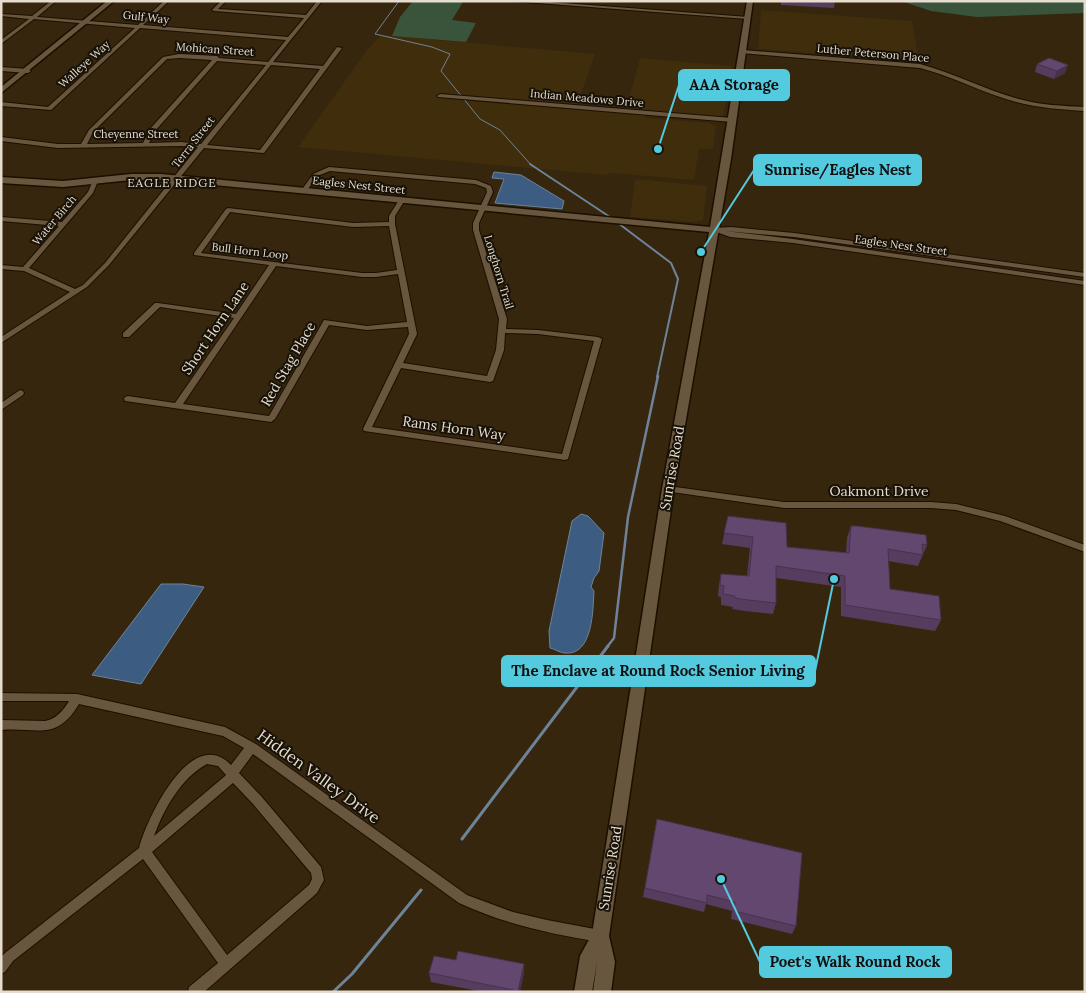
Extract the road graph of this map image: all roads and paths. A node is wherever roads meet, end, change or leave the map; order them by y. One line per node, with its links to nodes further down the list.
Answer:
1 (54, 1): 10 (street)
2 (110, 1): 12 (main road)
3 (167, 1): 13 (street, Walleye Way)
4 (224, 1): 9 (street)
5 (320, 1): 9 (street, Terra Street)
6 (513, 1): 11 (street)
7 (750, 1): 11 (main road, Sunrise Road)
8 (1, 15): 10 (street, Gulf Way)
9 (308, 17): 14 (street, Terra Street)
10 (34, 18): 12 (street, Gulf Way); 15 (street)
11 (748, 18): 17 (main road, Sunrise Road)
12 (86, 22): 13 (street, Gulf Way); 22 (main road)
13 (140, 26): 14 (street, Gulf Way); 25 (street, Walleye Way)
14 (289, 39): 19 (street, Terra Street)
15 (1, 43)
16 (339, 48): 20 (street, Cheyenne Street)
17 (744, 52): 26 (street, Luther Peterson Place); 27 (main road, Sunrise Road)
18 (216, 58): 19 (street, Mohican Street); 29 (street); 30 (street, Mohican Street)
19 (270, 63): 20 (street, Mohican Street); 31 (street, Terra Street)
20 (323, 68): 31 (street, Cheyenne Street)
21 (1, 69): 22 (street)
22 (28, 71): 23 (main road)
23 (1, 91)
24 (440, 96): 27 (street, Indian Meadows Drive)
25 (1, 104)
26 (1085, 109)
27 (732, 120): 41 (main road, Sunrise Road)
28 (1, 140): 30 (street, Cheyenne Street)
29 (145, 144): 30 (street, Cheyenne Street); 31 (street, Cheyenne Street)
30 (83, 145)
31 (201, 146): 32 (street, Terra Street)
32 (177, 179): 34 (main road, Eagles Nest Street); 35 (main road, Eagles Nest Street); 48 (street, Terra Street)
33 (1, 180): 34 (main road, Eagles Nest Street)
34 (94, 181): 39 (street, Water Birch)
35 (304, 191): 36 (main road, Eagles Nest Street); 37 (street, Longhorn Trail)
36 (402, 200): 37 (main road, Eagles Nest Street); 40 (street)
37 (483, 208): 41 (main road, Eagles Nest Street); 51 (street, Longhorn Trail)
38 (1, 219): 39 (street)
39 (64, 224): 44 (street, Water Birch)
40 (392, 224): 42 (street, Bull Horn Loop); 45 (street, Rams Horn Way)
41 (714, 230): 46 (street, Eagles Nest Street); 47 (street, Eagles Nest Street); 59 (main road, Sunrise Road)
42 (273, 264): 45 (street, Bull Horn Loop); 49 (street, Short Horn Lane)
43 (1, 267): 44 (street)
44 (25, 270): 48 (street)
45 (401, 271): 50 (street, Rams Horn Way)
46 (1085, 276)
47 (1085, 283)
48 (75, 292): 53 (street, Terra Street)
49 (238, 316): 52 (street); 57 (street, Short Horn Lane)
50 (411, 324): 54 (street, Rams Horn Way); 57 (street, Red Stag Place)
51 (503, 331): 54 (street, Longhorn Trail); 54 (street, Rams Horn Way)
52 (126, 334)
53 (1, 341)
54 (400, 365)
55 (20, 393): 58 (street)
56 (128, 399): 57 (street, Red Stag Place)
57 (178, 405)
58 (1, 408)
59 (668, 489): 60 (street, Oakmont Drive); 67 (main road, Sunrise Road)
60 (1085, 549)
61 (1, 697): 62 (street, Hidden Valley Drive)
62 (77, 698): 63 (street); 64 (street, Hidden Valley Drive)
63 (1, 725)
64 (252, 747): 65 (street); 67 (street, Hidden Valley Drive)
65 (233, 775): 66 (street); 66 (street); 68 (street)
66 (144, 851): 68 (street); 69 (street)
67 (600, 936): 71 (main road, Sunrise Road); 72 (main road, Sunrise Road)
68 (226, 964): 70 (street)
69 (1, 968)
70 (194, 992)
71 (583, 992)
72 (602, 992)

